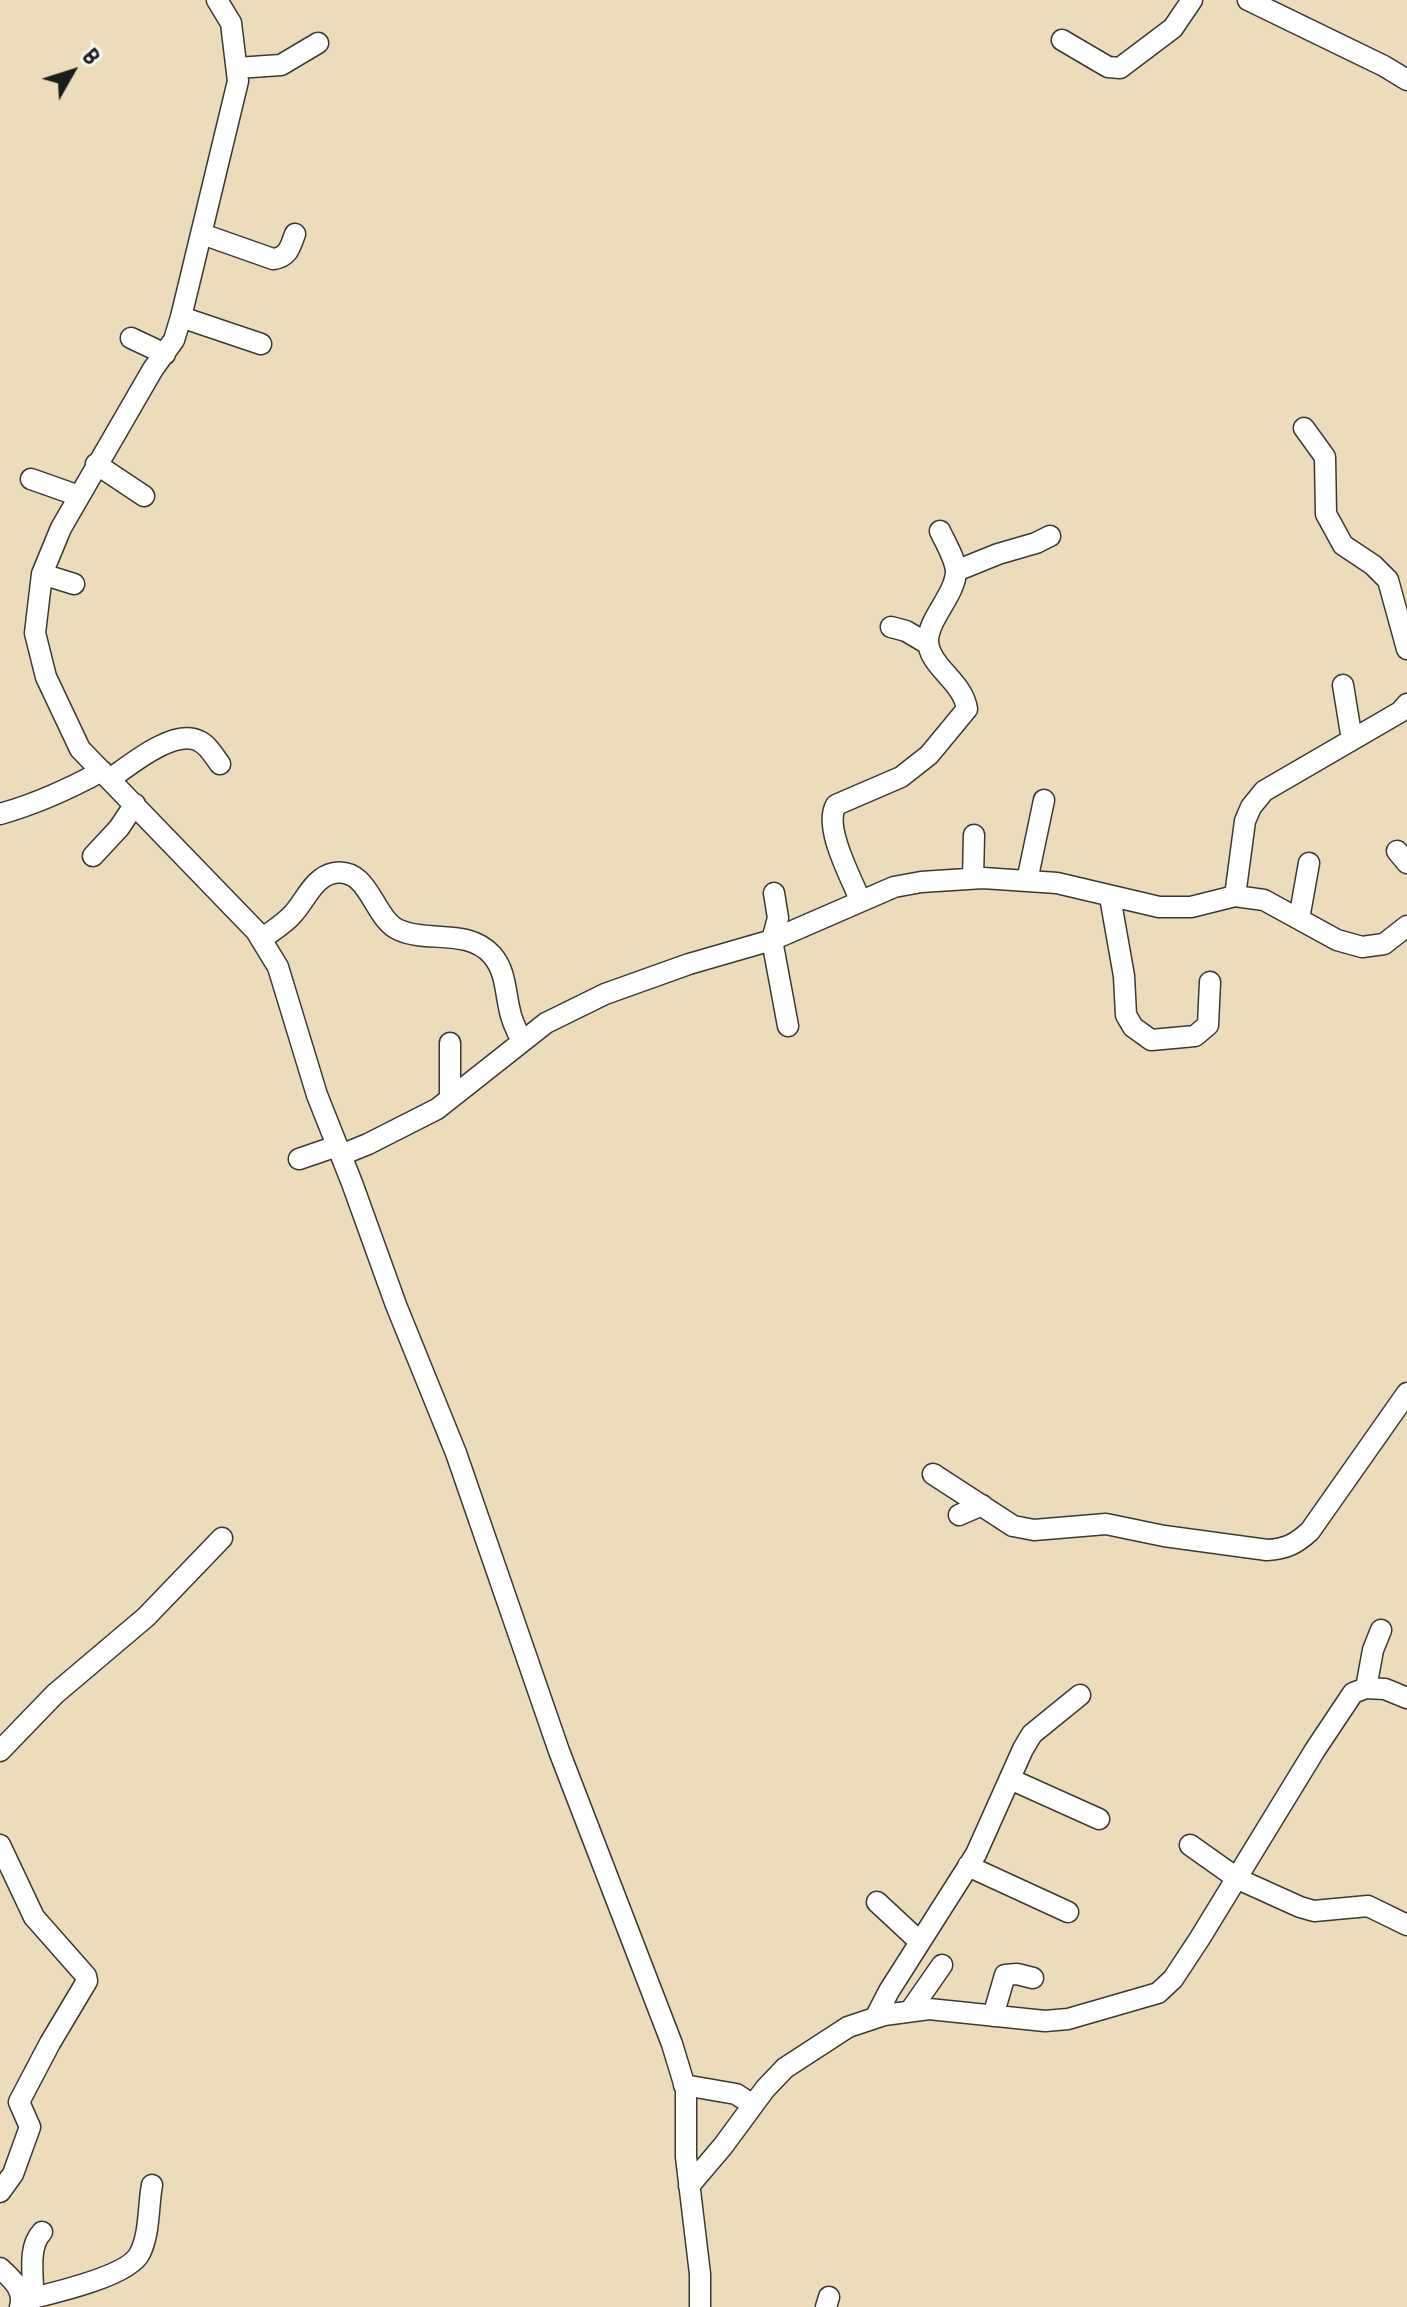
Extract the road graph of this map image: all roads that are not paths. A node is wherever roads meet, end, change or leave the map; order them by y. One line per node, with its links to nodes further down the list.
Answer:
1 (217, 0): 6 (street)
2 (1192, 0): 4 (street)
3 (1248, 0): 7 (street)
4 (1062, 40)
5 (318, 43): 6 (street)
6 (237, 68): 8 (street)
7 (1407, 80)
8 (202, 234): 9 (street); 10 (street)
9 (295, 234)
10 (181, 317): 12 (street); 13 (street)
11 (131, 338): 13 (street)
12 (261, 344)
13 (165, 354): 15 (street)
14 (1304, 428): 26 (street)
15 (96, 464): 17 (street); 18 (street)
16 (31, 479): 17 (street)
17 (79, 496): 22 (street)
18 (144, 496)
19 (940, 531): 21 (street)
20 (1050, 536): 21 (street)
21 (956, 571): 25 (street)
22 (42, 574): 23 (street); 31 (street)
23 (74, 584)
24 (891, 627): 25 (street)
25 (928, 644): 43 (street)
26 (1407, 649)
27 (1343, 685): 29 (street)
28 (1407, 704): 29 (street)
29 (1352, 740): 41 (street)
30 (220, 764): 31 (street)
31 (106, 775): 33 (street); 34 (street)
32 (1044, 800): 39 (street)
33 (135, 804): 36 (street); 46 (street)
34 (0, 814)
35 (974, 835): 38 (street)
36 (93, 856)
37 (1309, 863): 44 (street)
38 (973, 878): 39 (street); 43 (street)
39 (1027, 881): 42 (street)
40 (774, 893): 47 (street)
41 (1235, 896): 42 (street); 44 (street)
42 (1110, 897): 48 (street)
43 (860, 900): 47 (street)
44 (1299, 919): 45 (street)
45 (1407, 926)
46 (260, 934): 50 (street); 53 (street)
47 (772, 940): 49 (street); 50 (street)
48 (1210, 982)
49 (788, 1026)
50 (522, 1041): 52 (street)
51 (450, 1043): 52 (street)
52 (450, 1098): 53 (street)
53 (339, 1150): 54 (street); 80 (street)
54 (299, 1159)
55 (1407, 1393): 57 (street)
56 (933, 1474): 57 (street)
57 (982, 1505): 58 (street)
58 (959, 1515)
59 (222, 1538): 64 (street)
60 (1381, 1630): 61 (street)
61 (1366, 1688): 63 (street); 70 (street)
62 (1080, 1695): 65 (street)
63 (1407, 1698)
64 (0, 1751)
65 (1010, 1779): 66 (street); 69 (street)
66 (1099, 1819)
67 (0, 1845): 84 (street)
68 (1190, 1845): 70 (street)
69 (968, 1866): 72 (street); 74 (street)
70 (1238, 1879): 73 (street); 78 (street)
71 (877, 1902): 74 (street)
72 (1068, 1912)
73 (1407, 1925)
74 (920, 1942): 79 (street)
75 (942, 1965): 77 (street)
76 (1033, 1978): 78 (street)
77 (910, 2011): 78 (street); 79 (street)
78 (993, 2016)
79 (875, 2018): 81 (street)
80 (684, 2085): 81 (street); 83 (street)
81 (753, 2105): 83 (street)
82 (152, 2185): 87 (street)
83 (689, 2186): 88 (street)
84 (0, 2192)
85 (42, 2232): 87 (street)
86 (0, 2268): 87 (street)
87 (26, 2304)
88 (700, 2307)

